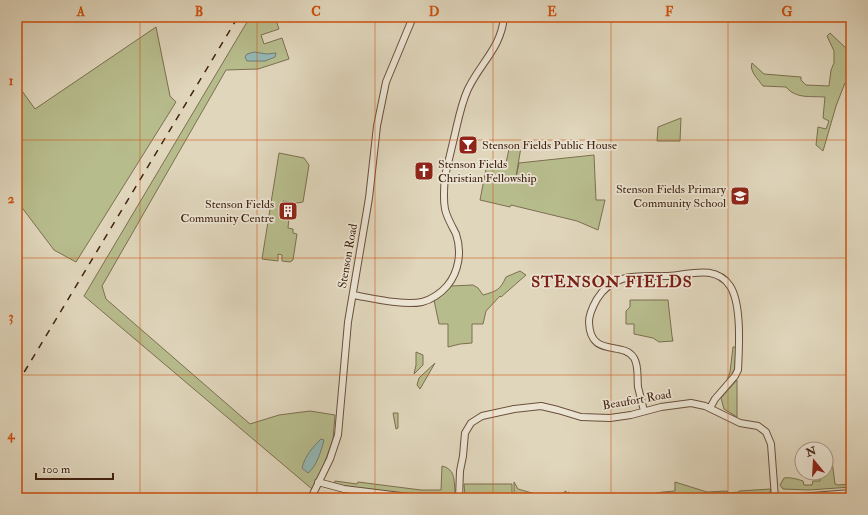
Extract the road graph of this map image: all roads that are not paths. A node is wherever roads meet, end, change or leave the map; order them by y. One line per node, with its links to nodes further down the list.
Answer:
1 (413, 17): 3 (street, Stenson Road)
2 (504, 17): 3 (street)
3 (353, 295): 6 (street, Stenson Road)
4 (710, 408): 5 (street, Beaufort Road); 5 (street); 11 (street, Beaufort Road)
5 (644, 411): 10 (street, Beaufort Road)
6 (318, 482): 8 (street, Stenson Road); 9 (street)
7 (851, 493): 12 (street)
8 (311, 498)
9 (417, 498)
10 (459, 498)
11 (774, 498)
12 (786, 498)

